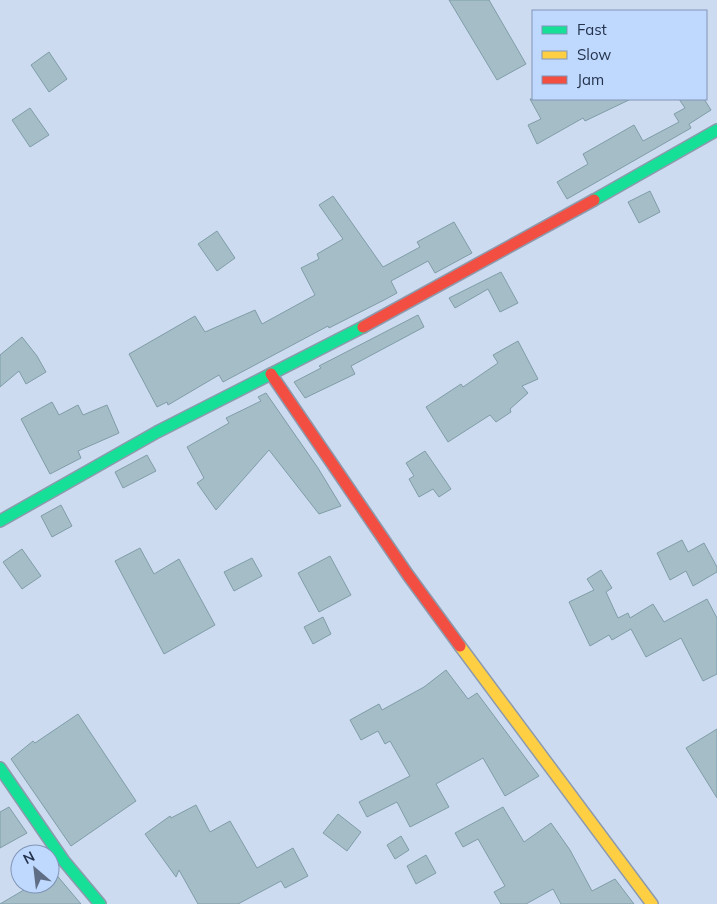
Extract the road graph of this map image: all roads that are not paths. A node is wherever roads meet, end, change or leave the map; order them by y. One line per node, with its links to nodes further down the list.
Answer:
1 (717, 130): 2 (street)
2 (272, 374): 3 (street); 6 (street)
3 (0, 521)
4 (0, 768): 5 (street)
5 (100, 904)
6 (652, 904)

